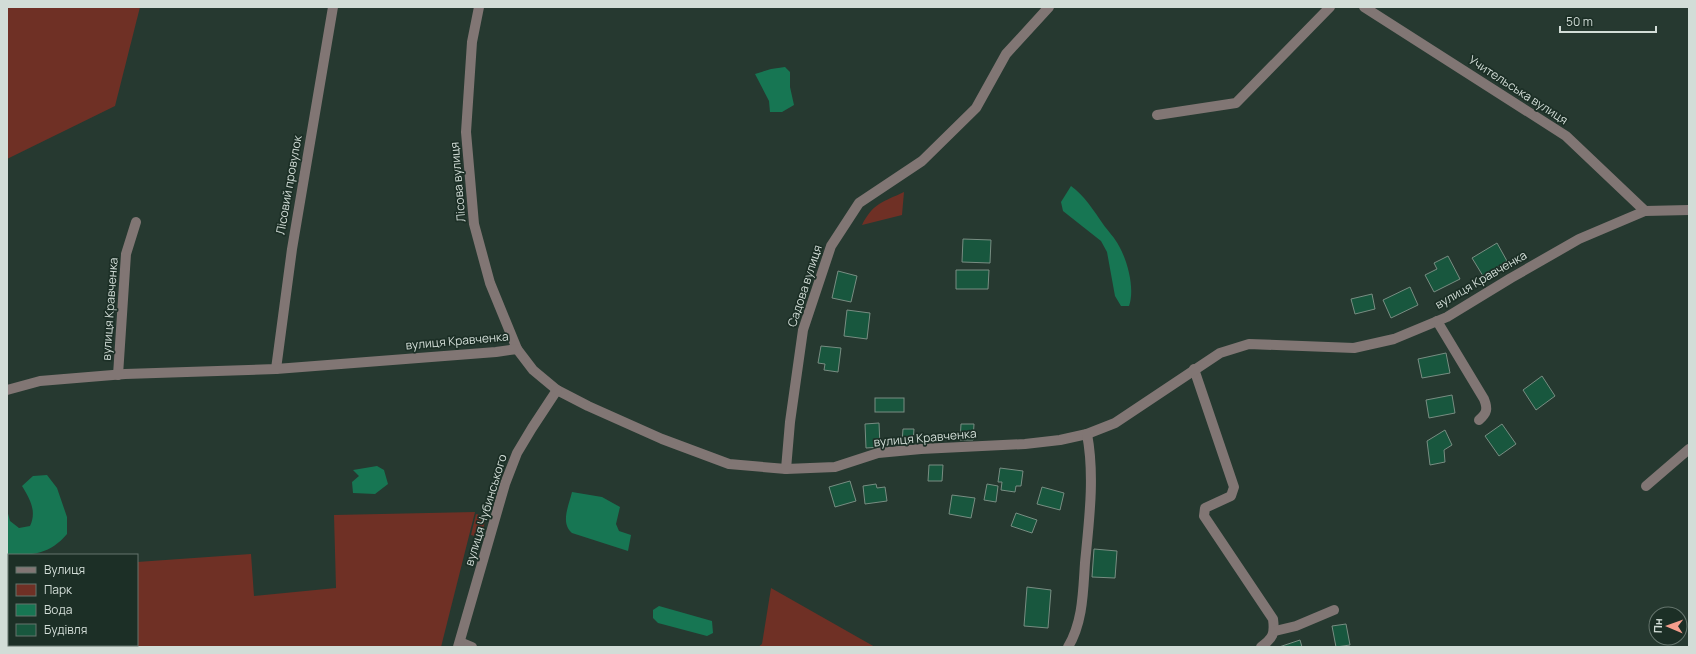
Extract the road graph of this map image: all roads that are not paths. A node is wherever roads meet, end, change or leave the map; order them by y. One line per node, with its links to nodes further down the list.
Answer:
1 (333, 7): 12 (street, Лісовий провулок)
2 (479, 7): 11 (street, Лісова вулиця)
3 (1049, 7): 20 (street, Садова вулиця)
4 (1330, 7): 6 (street)
5 (1364, 7): 8 (street, Учительська вулиця)
6 (1157, 115)
7 (1689, 210): 8 (street, вулиця Кравченка)
8 (1645, 212): 10 (street, вулиця Кравченка)
9 (136, 222): 14 (street, вулиця Кравченка)
10 (1437, 321): 13 (street, вулиця Кравченка); 17 (street)
11 (517, 349): 12 (street, вулиця Кравченка); 16 (street, вулиця Кравченка)
12 (276, 369): 14 (street, вулиця Кравченка)
13 (1194, 369): 18 (street, вулиця Кравченка); 23 (street)
14 (118, 375): 15 (street, вулиця Кравченка)
15 (7, 390)
16 (558, 390): 20 (street, вулиця Кравченка); 24 (street, вулиця Чубинського)
17 (1480, 420)
18 (1087, 434): 20 (street, вулиця Кравченка); 26 (street)
19 (1689, 449): 21 (street)
20 (786, 468)
21 (1646, 486)
22 (1334, 610): 23 (street)
23 (1275, 631): 27 (street)
24 (459, 644): 25 (street)
25 (472, 647)
26 (1068, 647)
27 (1261, 647)

